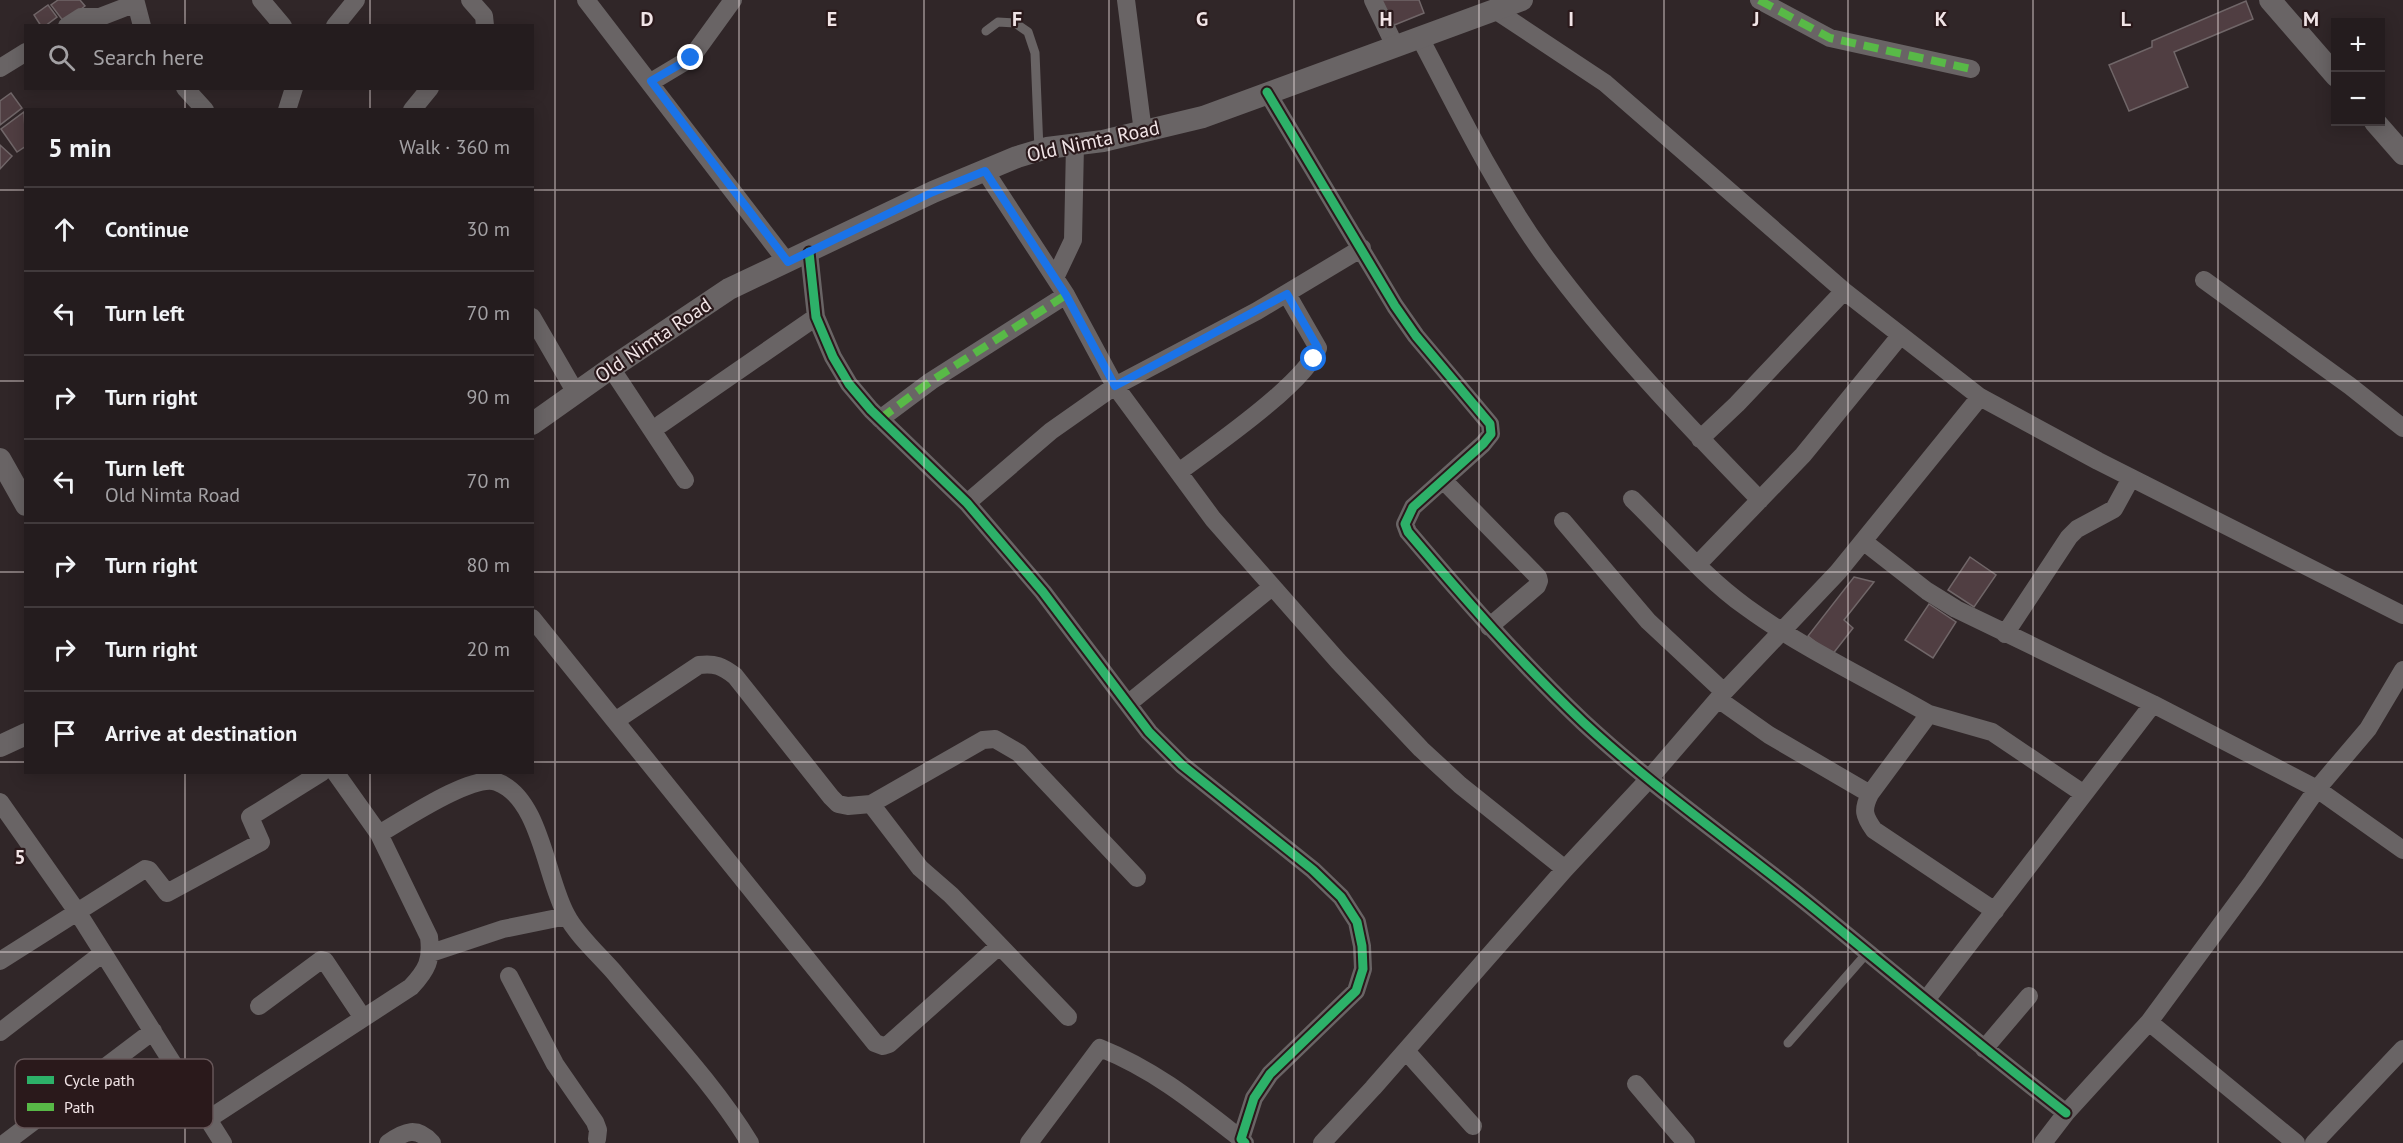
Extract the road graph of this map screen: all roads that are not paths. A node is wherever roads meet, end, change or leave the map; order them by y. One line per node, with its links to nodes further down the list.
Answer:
1 (261, 0): 15 (street)
2 (356, 0): 16 (street)
3 (470, 0): 17 (street)
4 (586, 0): 25 (street)
5 (733, 0): 25 (street)
6 (1126, 0): 34 (street)
7 (1373, 0): 20 (street)
8 (1522, 0): 12 (street, Old Nimta Road)
9 (1759, 0): 23 (street)
10 (2270, 0): 24 (street)
11 (139, 1): 13 (street); 14 (street)
12 (1495, 10): 19 (street, Old Nimta Road); 44 (street)
13 (70, 24)
14 (142, 24)
15 (281, 24)
16 (337, 24)
17 (485, 24)
18 (986, 31): 36 (lane)
19 (1420, 38): 20 (street, Old Nimta Road); 58 (street)
20 (1395, 46): 29 (street, Old Nimta Road)
21 (24, 53): 22 (street)
22 (0, 68)
23 (1971, 69)
24 (2333, 72)
25 (651, 81): 41 (street)
26 (187, 90): 30 (street)
27 (293, 90): 31 (street)
28 (428, 90): 32 (street)
29 (1267, 92): 34 (street, Old Nimta Road); 39 (street)
30 (203, 108)
31 (288, 108)
32 (414, 108)
33 (2378, 126): 37 (street)
34 (1143, 132): 35 (street, Old Nimta Road)
35 (1075, 145): 36 (street, Old Nimta Road); 42 (street)
36 (1039, 150): 38 (street, Old Nimta Road)
37 (2403, 154)
38 (985, 171): 40 (street, Old Nimta Road); 42 (street)
39 (1362, 248): 45 (street); 63 (street)
40 (809, 252): 41 (street, Old Nimta Road); 47 (street)
41 (788, 262): 50 (street, Old Nimta Road)
42 (1055, 278): 46 (street)
43 (2204, 280): 57 (street)
44 (1844, 291): 49 (street); 58 (street)
45 (1287, 294): 51 (street); 60 (street)
46 (1066, 295): 51 (street); 54 (street)
47 (816, 317): 54 (street); 56 (street)
48 (534, 320): 52 (street)
49 (1900, 336): 53 (street); 65 (street)
50 (610, 369): 52 (street, Old Nimta Road); 62 (street)
51 (1115, 386): 60 (street); 67 (street)
52 (576, 393): 55 (street, Old Nimta Road)
53 (1980, 397): 61 (street); 69 (street)
54 (880, 419): 67 (street)
55 (534, 423)
56 (661, 424)
57 (2403, 428)
58 (1700, 439): 65 (street)
59 (0, 459): 66 (street)
60 (1179, 472): 71 (street)
61 (2131, 478): 72 (street); 76 (street)
62 (684, 480)
63 (1443, 480): 74 (street); 74 (street)
64 (1632, 499): 70 (street)
65 (1760, 500): 70 (street)
66 (24, 501)
67 (967, 502): 79 (street)
68 (1563, 521): 78 (street)
69 (1863, 541): 75 (street); 76 (street)
70 (1698, 564): 75 (street)
71 (1272, 587): 79 (street); 95 (street)
72 (2403, 615)
73 (534, 620): 82 (street)
74 (1489, 627): 87 (street)
75 (1782, 631): 78 (street); 81 (street)
76 (2004, 634): 80 (street)
77 (2403, 670): 88 (street)
78 (1721, 695): 87 (street); 89 (street)
79 (1129, 703): 126 (street)
80 (2153, 704): 88 (street); 90 (street)
81 (1929, 714): 89 (street); 90 (street)
82 (615, 721): 92 (street); 100 (street)
83 (24, 735): 84 (street)
84 (0, 746)
85 (319, 774): 98 (street)
86 (336, 774): 93 (street)
87 (1649, 779): 95 (street); 103 (street)
88 (2317, 789): 94 (street); 111 (street)
89 (1870, 794): 97 (street)
90 (2084, 794): 97 (street)
91 (0, 802): 98 (street)
92 (871, 804): 96 (street); 100 (street)
93 (379, 834): 99 (street); 102 (street)
94 (2403, 850)
95 (1565, 868): 117 (street)
96 (1137, 878)
97 (1995, 911): 107 (street)
98 (78, 913): 101 (street); 104 (street)
99 (567, 916): 102 (street); 132 (street)
100 (999, 946): 109 (street)
101 (103, 953): 112 (street); 113 (street)
102 (431, 953): 110 (street)
103 (1867, 953): 107 (street); 114 (lane)
104 (0, 962)
105 (509, 976): 127 (street)
106 (2029, 996): 115 (street)
107 (1926, 1000): 115 (street)
108 (259, 1006): 110 (street)
109 (1068, 1017)
110 (363, 1018): 122 (street)
111 (2149, 1022): 121 (street); 137 (street)
112 (153, 1031): 118 (street); 119 (street)
113 (0, 1032)
114 (1788, 1042)
115 (1984, 1049): 121 (street)
116 (2403, 1049): 138 (street)
117 (1406, 1051): 123 (street); 134 (street)
118 (116, 1059)
119 (170, 1059)
120 (1636, 1084): 135 (street)
121 (2066, 1113): 136 (street)
122 (213, 1116)
123 (1473, 1126)
124 (25, 1128): 128 (street)
125 (213, 1128): 129 (street)
126 (1243, 1141): 133 (street)
127 (597, 1142)
128 (5, 1143)
129 (223, 1143)
130 (388, 1143): 131 (street)
131 (432, 1143)
132 (750, 1143)
133 (1029, 1143)
134 (1322, 1143)
135 (1686, 1143)
136 (2043, 1143)
137 (2296, 1143)
138 (2314, 1143)

